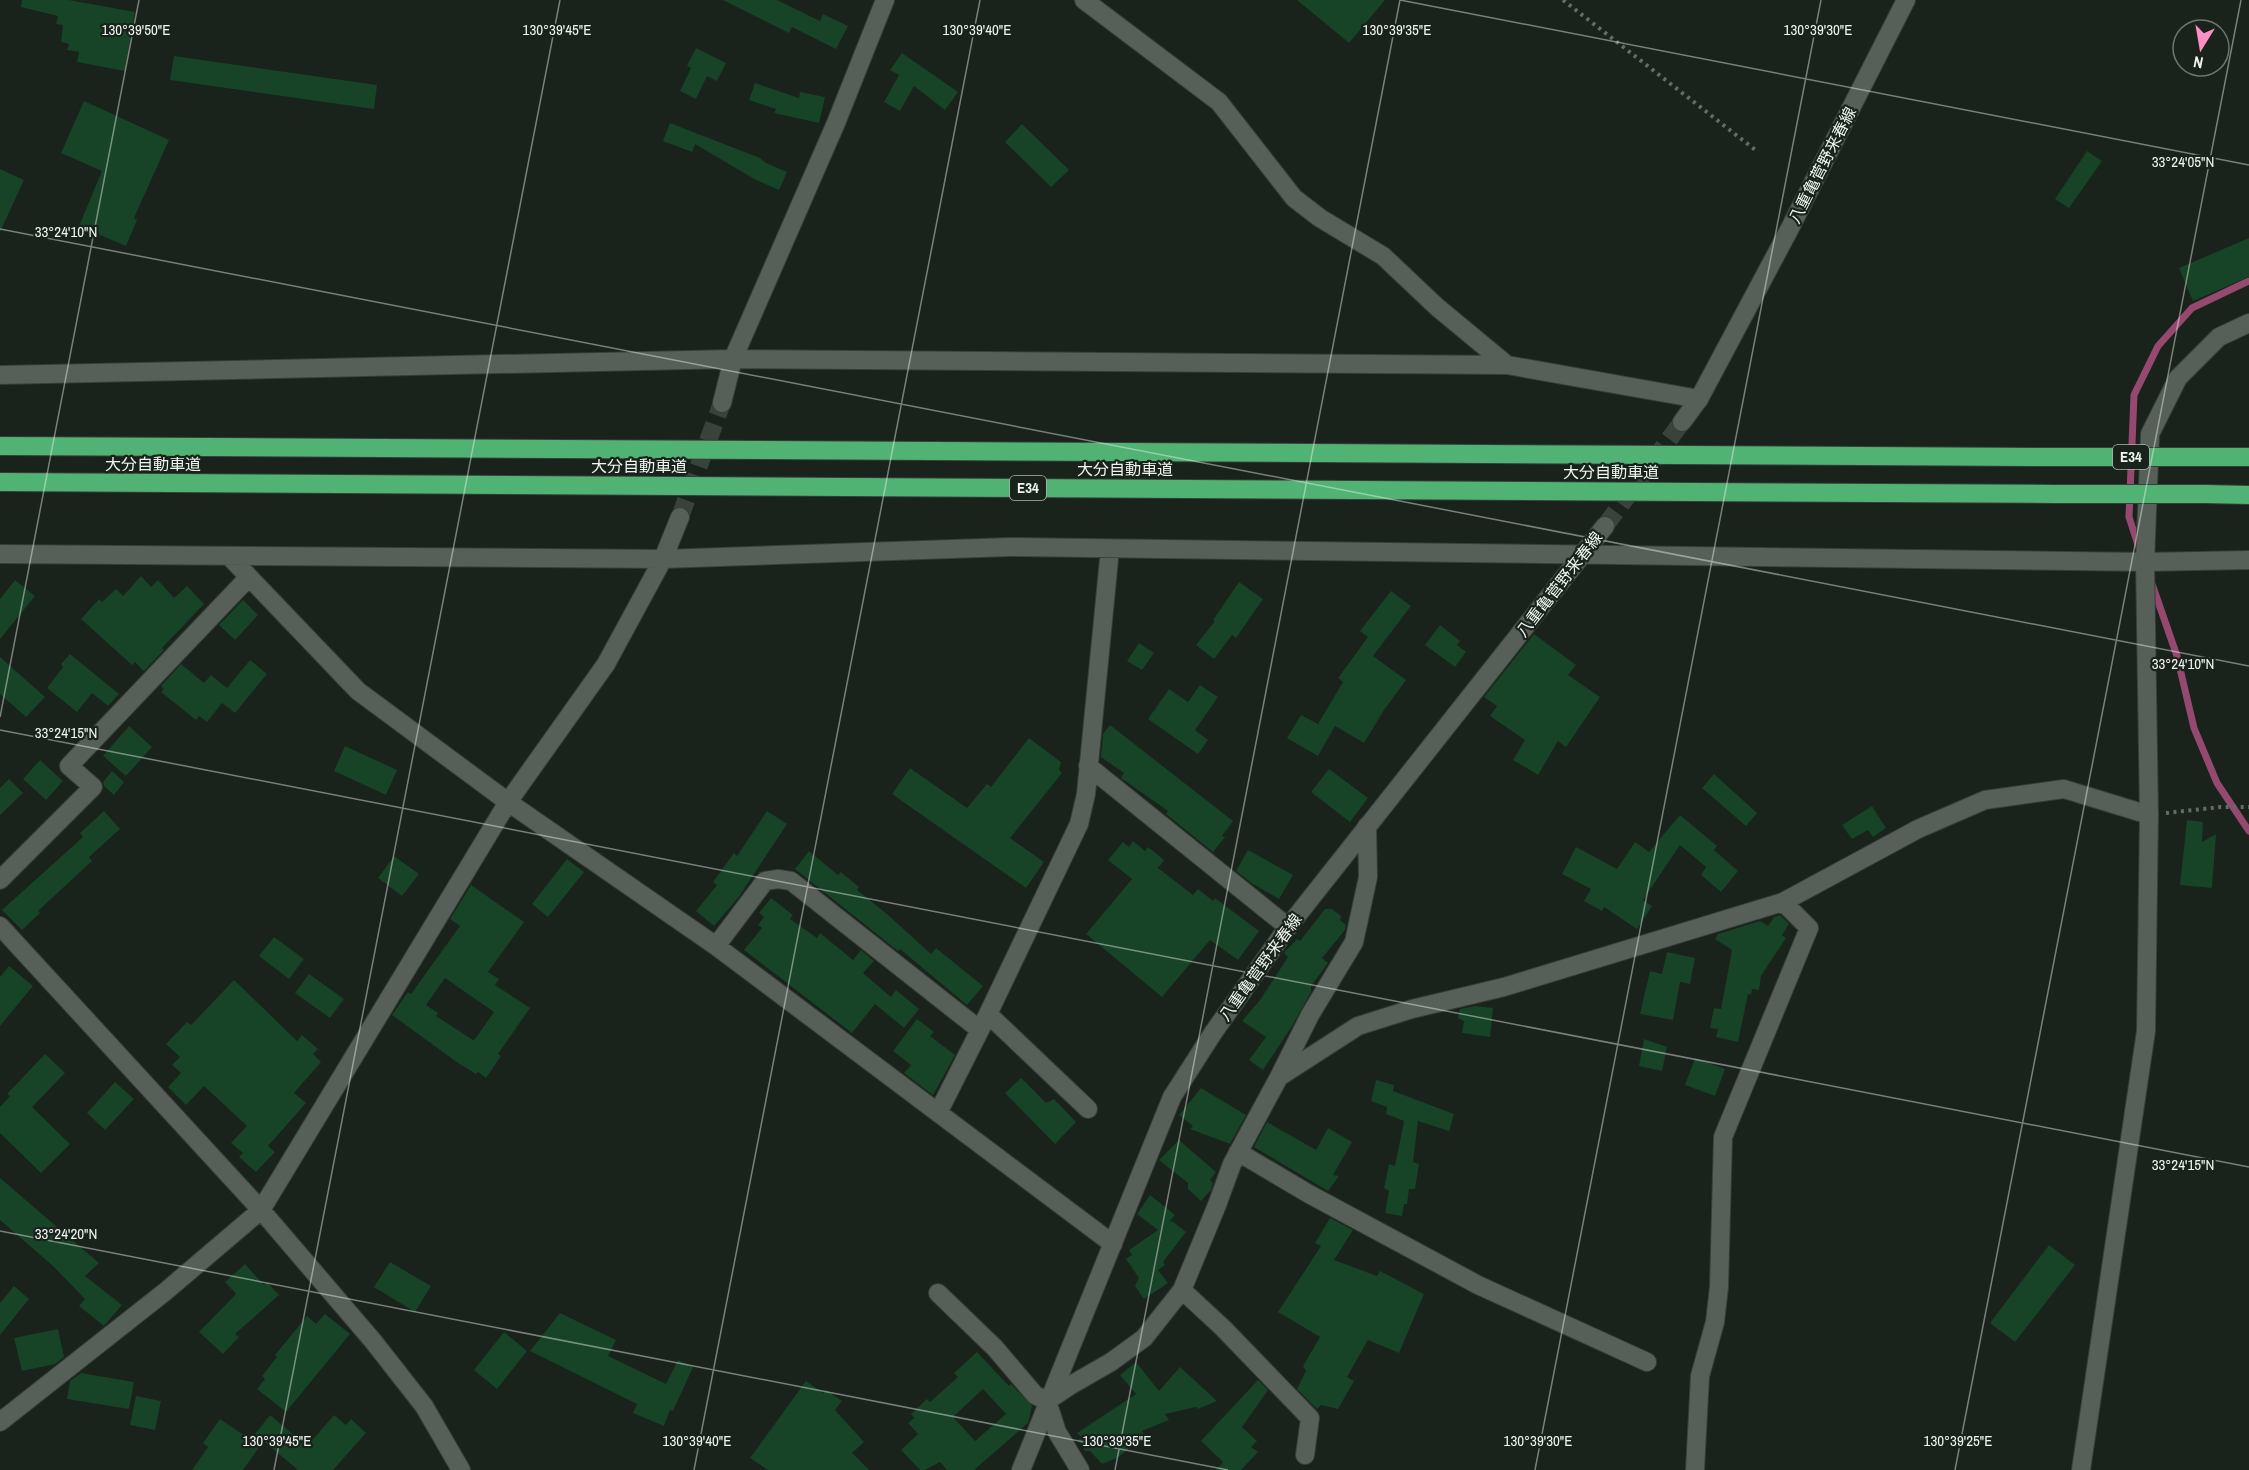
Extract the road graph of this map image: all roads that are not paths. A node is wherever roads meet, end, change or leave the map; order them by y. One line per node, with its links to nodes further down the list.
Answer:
1 (885, 0): 5 (street)
2 (1084, 0): 6 (street)
3 (1906, 0): 8 (street, 八重亀菅野来春線)
4 (2249, 323): 23 (street)
5 (733, 359): 6 (street); 7 (street); 9 (street)
6 (1507, 364): 8 (street)
7 (0, 375)
8 (1699, 399): 10 (street, 八重亀菅野来春線)
9 (722, 402)
10 (1682, 422)
11 (0, 446): 12 (highway, 大分自動車道 / E34, bridge)
12 (2249, 458)
13 (0, 482): 14 (highway, 大分自動車道 / E34, bridge)
14 (2249, 495)
15 (680, 517): 21 (street)
16 (1605, 526): 19 (street, 八重亀菅野来春線)
17 (1110, 549): 19 (street); 21 (street); 25 (street)
18 (0, 554): 20 (street)
19 (1582, 555): 23 (street); 28 (street, 八重亀菅野来春線)
20 (229, 556): 21 (street); 24 (street)
21 (663, 559): 26 (street)
22 (2249, 560): 23 (street)
23 (2145, 562): 27 (street)
24 (249, 577): 26 (street); 29 (street)
25 (1088, 766): 32 (street); 34 (street)
26 (508, 802): 33 (street); 39 (street)
27 (2149, 815): 30 (street); 51 (street)
28 (1367, 826): 32 (street, 八重亀菅野来春線); 35 (street)
29 (0, 880)
30 (1783, 902): 35 (street); 50 (street)
31 (0, 926): 39 (street)
32 (1288, 927): 40 (street, 八重亀菅野来春線)
33 (716, 946): 34 (street); 37 (street)
34 (984, 1022): 36 (street); 37 (street)
35 (1279, 1077): 38 (street)
36 (1088, 1109)
37 (938, 1113): 40 (street)
38 (1238, 1152): 41 (street); 43 (street)
39 (261, 1210): 45 (street); 47 (street)
40 (1113, 1244): 44 (street, 八重亀菅野来春線)
41 (1182, 1290): 44 (street); 46 (street)
42 (938, 1293): 44 (street)
43 (1647, 1362)
44 (1047, 1401): 48 (street, 八重亀菅野来春線); 49 (street)
45 (0, 1422)
46 (1305, 1455)
47 (461, 1470)
48 (1021, 1470)
49 (1080, 1470)
50 (1695, 1470)
51 (2081, 1470)

